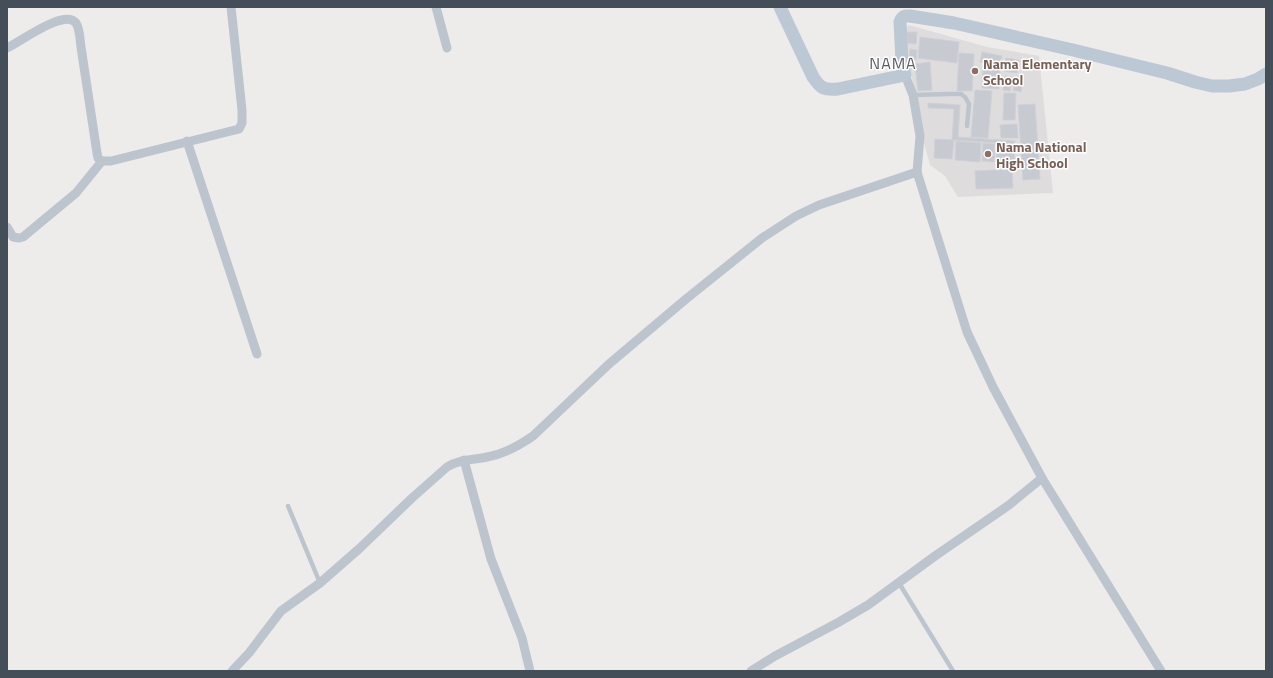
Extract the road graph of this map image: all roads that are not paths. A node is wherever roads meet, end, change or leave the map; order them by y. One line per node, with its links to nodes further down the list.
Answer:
1 (231, 7): 10 (street)
2 (436, 7): 5 (street)
3 (780, 7): 7 (street)
4 (7, 48): 11 (street)
5 (446, 48)
6 (1266, 74): 7 (street)
7 (905, 75): 8 (street)
8 (913, 95): 9 (lane); 12 (street)
9 (966, 126)
10 (187, 142): 11 (street); 14 (street)
11 (102, 161): 13 (street)
12 (917, 172): 15 (street); 16 (street)
13 (7, 227)
14 (257, 354)
15 (464, 460): 19 (street); 21 (street)
16 (1042, 478): 18 (street); 24 (street)
17 (288, 506): 19 (lane)
18 (899, 583): 22 (street); 23 (lane)
19 (320, 584): 20 (street)
20 (232, 671)
21 (530, 671)
22 (751, 671)
23 (953, 671)
24 (1161, 671)

